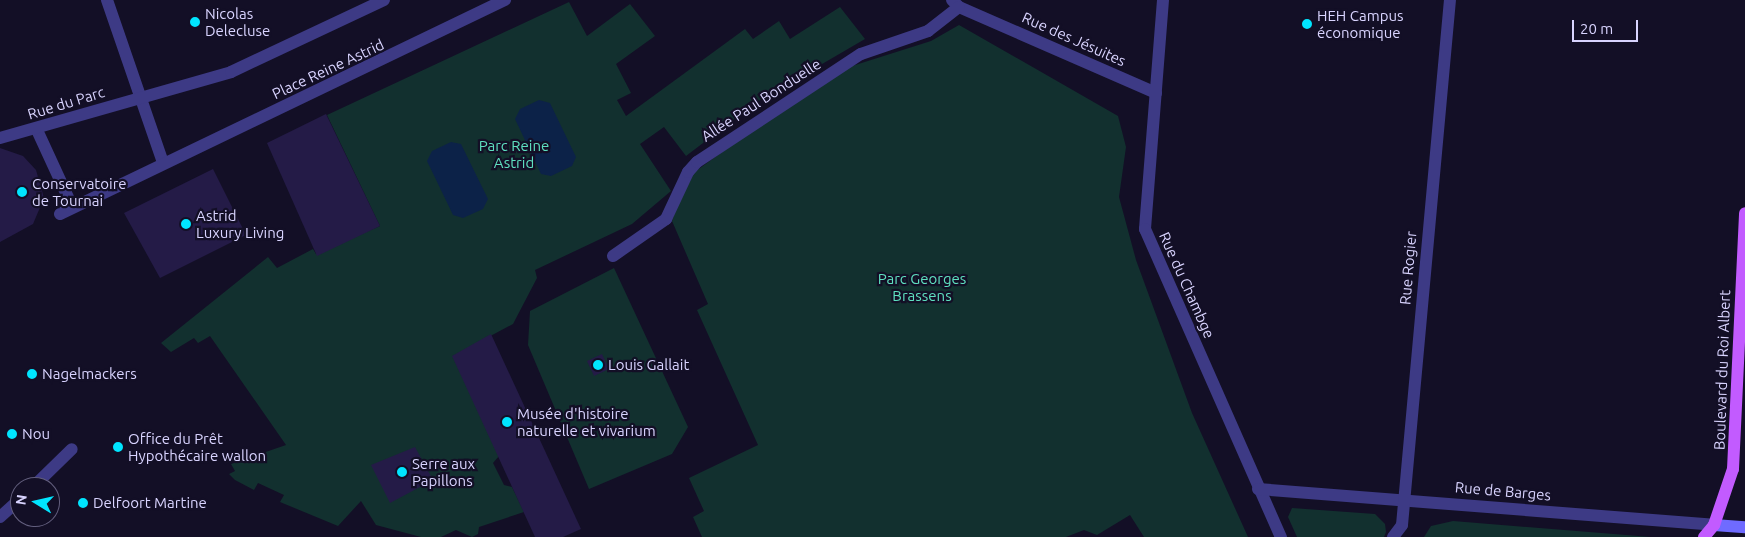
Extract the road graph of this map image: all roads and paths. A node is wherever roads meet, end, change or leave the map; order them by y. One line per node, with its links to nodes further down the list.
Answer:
1 (107, 0): 8 (street)
2 (384, 0): 8 (street)
3 (505, 0): 11 (street, Place Reine Astrid)
4 (1163, 0): 7 (street, Rue du Chambge)
5 (1450, 0): 19 (street, Rue Rogier)
6 (956, 3): 7 (street, Rue des Jésuites); 15 (street, Allée Paul Bonduelle)
7 (1156, 93): 18 (street, Rue du Chambge)
8 (141, 98): 9 (street, Rue du Parc); 11 (street)
9 (38, 130): 10 (street, Rue du Parc); 12 (street)
10 (0, 138)
11 (163, 163): 12 (street, Place Reine Astrid)
12 (72, 206): 14 (street, Place Reine Astrid)
13 (1745, 213): 22 (main road, Boulevard du Roi Albert)
14 (60, 214)
15 (613, 256)
16 (72, 449): 17 (street)
17 (43, 477)
18 (1258, 489): 19 (street, Rue de Barges); 24 (street, Rue du Chambge)
19 (1403, 500): 22 (street, Rue de Barges); 25 (street, Rue Rogier)
20 (10, 508): 21 (street)
21 (0, 517)
22 (1714, 524): 23 (street, Rue de Barges); 26 (main road, Boulevard du Roi Albert)
23 (1745, 527)
24 (1282, 537)
25 (1393, 537)
26 (1704, 537)

